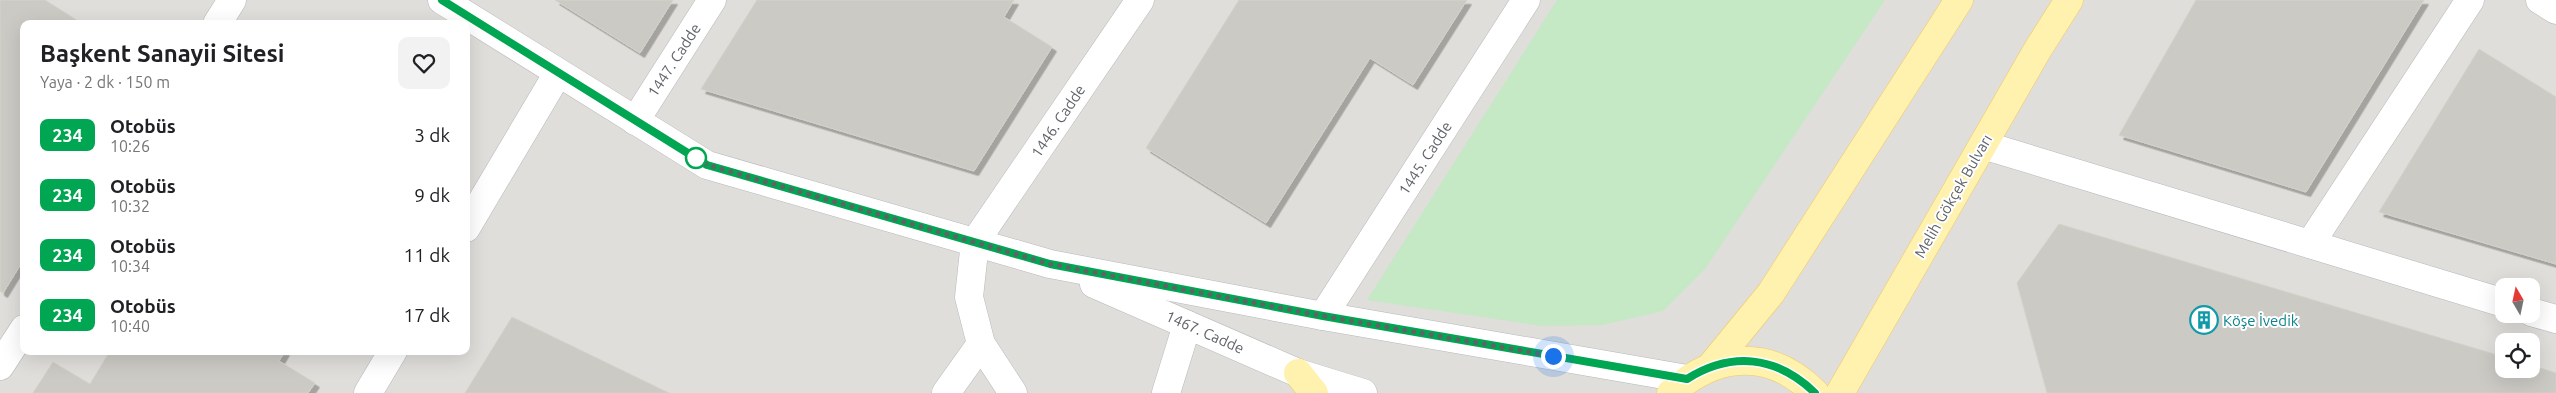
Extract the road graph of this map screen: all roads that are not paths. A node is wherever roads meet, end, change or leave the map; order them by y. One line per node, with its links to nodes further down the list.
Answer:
1 (232, 0): 11 (street)
2 (442, 0): 12 (street, 1467. Cadde)
3 (712, 0): 13 (street, 1447. Cadde)
4 (1140, 0): 16 (street, 1446. Cadde)
5 (1526, 0): 21 (street, 1445. Cadde)
6 (1959, 0): 27 (main road)
7 (2069, 0): 14 (main road, Melih Gökçek Bulvarı)
8 (2470, 0): 17 (street)
9 (2540, 0): 10 (street)
10 (2556, 10)
11 (220, 20)
12 (558, 73): 13 (street, 1467. Cadde); 15 (street)
13 (635, 121): 16 (street, 1467. Cadde)
14 (1983, 145): 17 (street); 37 (main road, Melih Gökçek Bulvarı)
15 (470, 221)
16 (975, 242): 18 (street, 1467. Cadde); 25 (street)
17 (2310, 244): 19 (street)
18 (1050, 264): 21 (street, 1467. Cadde); 23 (street, 1467. Cadde)
19 (2495, 300)
20 (2540, 315): 22 (street)
21 (1323, 316): 30 (street, 1467. Cadde)
22 (2556, 319)
23 (1187, 325): 29 (street, 1467. Cadde); 34 (street)
24 (20, 335): 28 (street)
25 (981, 344): 32 (street); 33 (street)
26 (390, 355): 31 (street)
27 (1712, 365): 30 (main road, 1467. Cadde); 36 (main road, 1467. Cadde)
28 (0, 366)
29 (1306, 383): 35 (street, 1467. Cadde)
30 (1679, 386)
31 (368, 393)
32 (946, 393)
33 (1013, 393)
34 (1166, 393)
35 (1363, 393)
36 (1815, 393)
37 (1840, 393)

